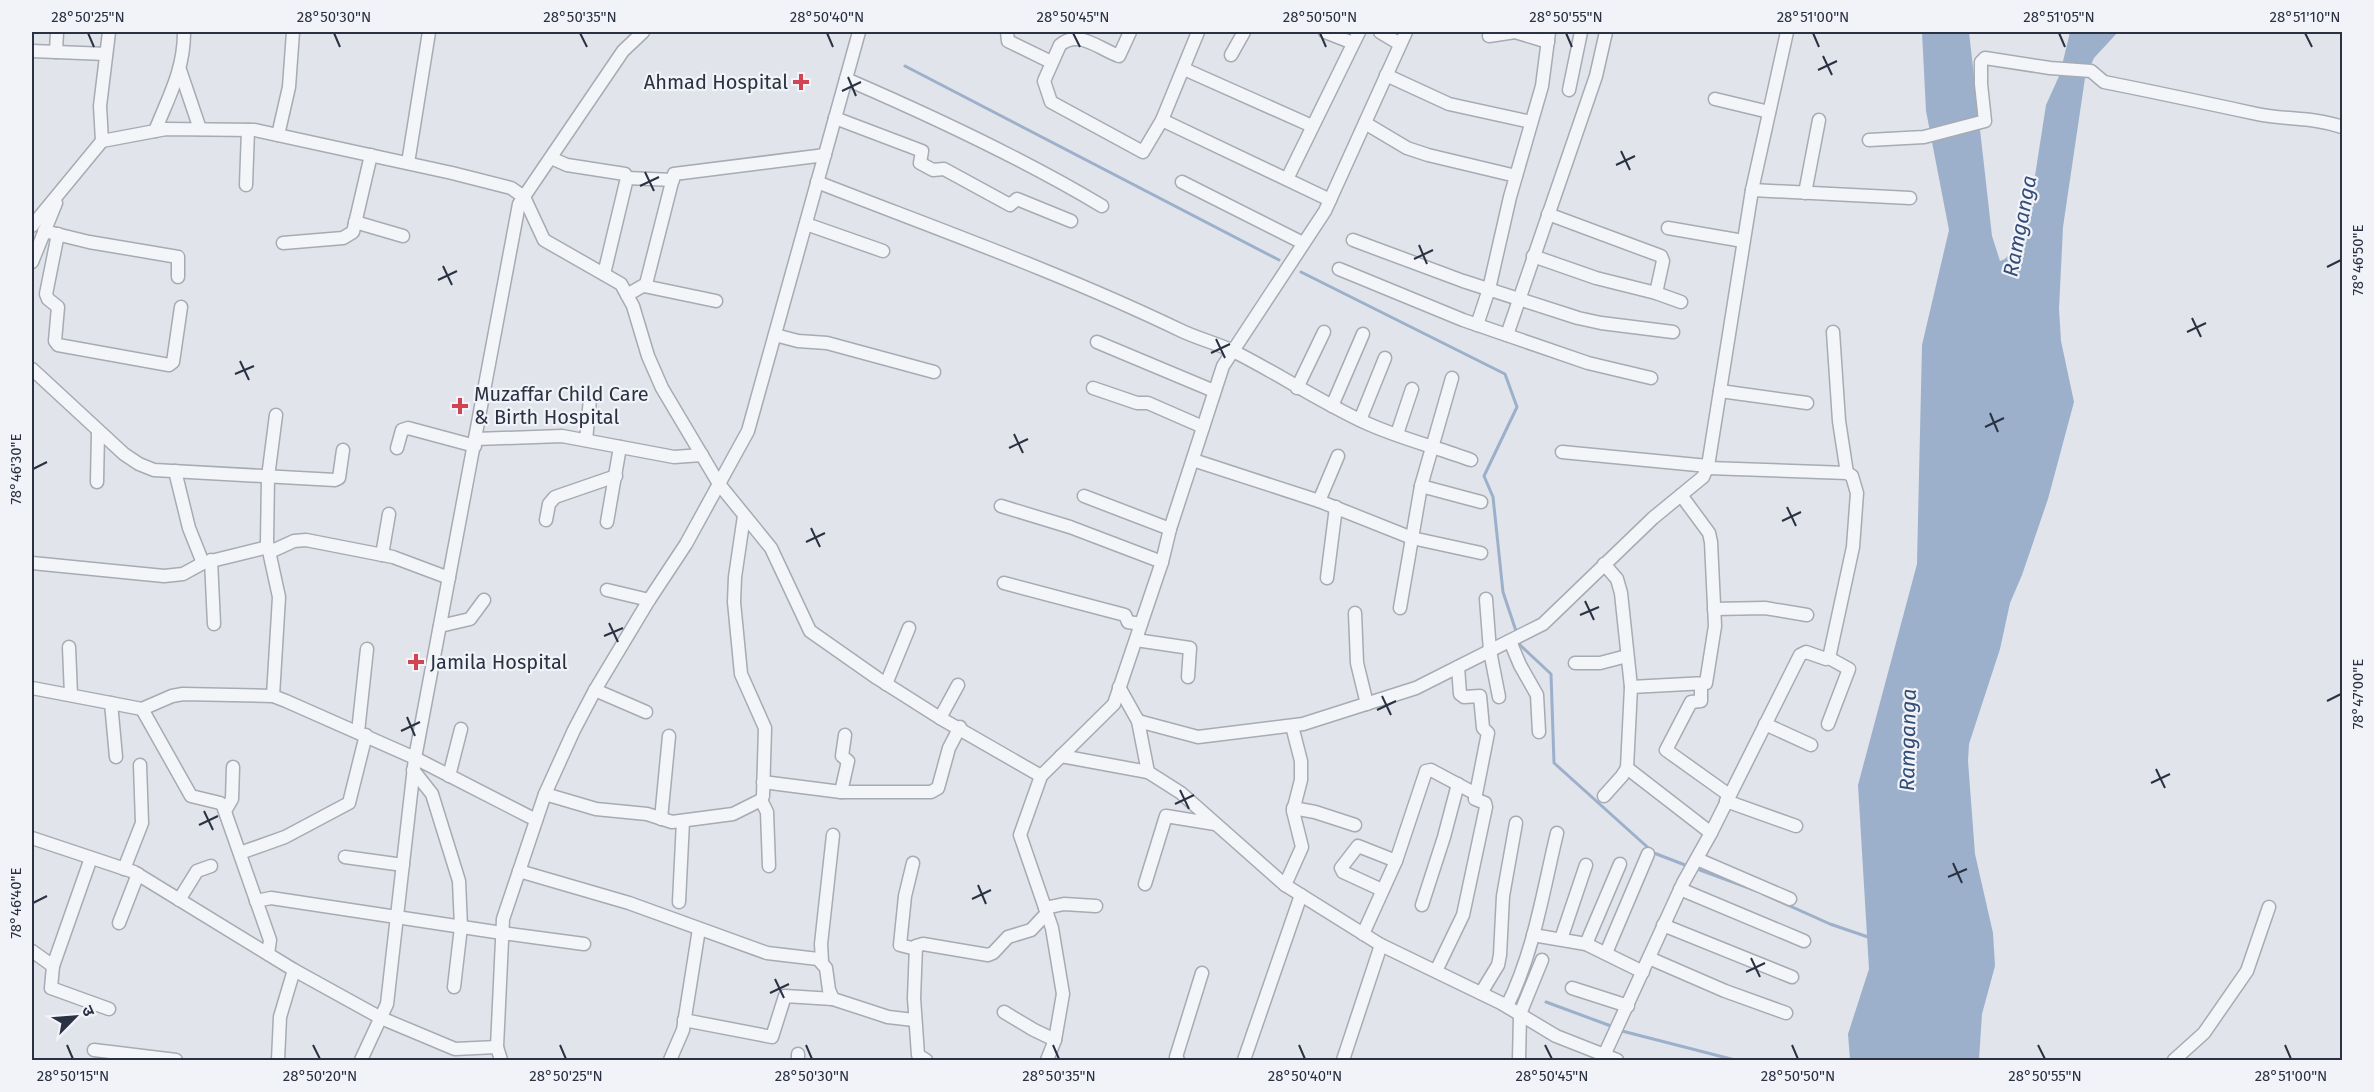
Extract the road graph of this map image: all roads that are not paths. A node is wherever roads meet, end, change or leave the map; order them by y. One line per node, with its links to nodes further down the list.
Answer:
1 (57, 32): 24 (street)
2 (109, 32): 25 (street)
3 (184, 32): 29 (street)
4 (292, 32): 45 (street)
5 (429, 32): 51 (street)
6 (643, 32): 50 (street)
7 (859, 32): 31 (street)
8 (1007, 32): 27 (street)
9 (1130, 32): 27 (street)
10 (1198, 32): 28 (street)
11 (1244, 32): 26 (street)
12 (1324, 32): 21 (street)
13 (1359, 32): 21 (street)
14 (1380, 32): 22 (street)
15 (1406, 32): 22 (street)
16 (1581, 32): 32 (street)
17 (1606, 32): 66 (street)
18 (1786, 32): 34 (street)
19 (1489, 36): 20 (street)
20 (1548, 37): 39 (street)
21 (1353, 43): 40 (street)
22 (1400, 44): 30 (street)
23 (32, 51): 24 (street)
24 (56, 52): 25 (street)
25 (106, 54): 47 (street)
26 (1231, 55)
27 (1051, 62): 36 (street)
28 (1184, 69): 36 (street); 40 (street)
29 (180, 70): 42 (street); 44 (street)
30 (1386, 75): 38 (street); 39 (street)
31 (846, 79): 35 (street); 65 (street)
32 (1569, 90)
33 (1714, 99): 34 (street)
34 (1769, 112): 59 (street)
35 (835, 118): 49 (street); 67 (street)
36 (1162, 120): 54 (street)
37 (1819, 120): 61 (street)
38 (1365, 123): 52 (street); 64 (street)
39 (1531, 123): 52 (street)
40 (1312, 126): 54 (street)
41 (2343, 127): 46 (street)
42 (200, 129): 43 (street); 44 (street)
43 (248, 130): 45 (street); 58 (street)
44 (155, 131): 47 (street)
45 (278, 135): 48 (street)
46 (1869, 140)
47 (102, 141): 60 (street)
48 (371, 155): 51 (street); 68 (street)
49 (825, 155): 55 (street); 56 (street)
50 (551, 158): 53 (street); 62 (street)
51 (408, 163): 62 (street)
52 (1516, 176): 86 (street)
53 (627, 178): 55 (street); 83 (street)
54 (1287, 179): 64 (street)
55 (673, 180): 85 (street)
56 (817, 182): 69 (street); 101 (street)
57 (1182, 182): 78 (street)
58 (246, 185)
59 (1752, 190): 61 (street); 76 (street)
60 (61, 191): 70 (street); 72 (street)
61 (1805, 193): 63 (street)
62 (524, 197): 83 (street); 121 (street)
63 (1910, 198)
64 (1330, 200): 78 (street)
65 (1102, 206)
66 (1548, 214): 80 (street); 87 (street)
67 (1071, 221)
68 (356, 222): 74 (street); 77 (street)
69 (806, 224): 79 (street); 98 (street)
70 (32, 226)
71 (1668, 228): 76 (street)
72 (44, 231): 73 (street); 81 (street)
73 (58, 234): 84 (street); 92 (street)
74 (403, 236)
75 (1353, 240): 86 (street)
76 (1743, 241): 110 (street)
77 (283, 243)
78 (1303, 243): 101 (street)
79 (883, 251)
80 (1533, 256): 87 (street); 89 (street)
81 (32, 262)
82 (1339, 268): 93 (street)
83 (604, 274): 88 (street)
84 (178, 277)
85 (644, 286): 88 (street); 90 (street)
86 (1490, 289): 89 (street); 93 (street)
87 (1656, 293): 91 (street)
88 (627, 295): 127 (street)
89 (1519, 298): 95 (street); 99 (street)
90 (716, 301)
91 (1681, 302)
92 (181, 307)
93 (1477, 325): 99 (street)
94 (1324, 332): 108 (street)
95 (1673, 332)
96 (1833, 332): 133 (street)
97 (1363, 334): 114 (street)
98 (775, 335): 104 (street); 137 (street)
99 (1508, 335): 106 (street)
100 (1097, 342): 111 (street)
101 (1233, 351): 108 (street); 111 (street)
102 (1385, 358): 116 (street)
103 (32, 369): 118 (street)
104 (934, 372)
105 (1452, 378): 122 (street)
106 (1651, 378)
107 (1093, 388): 117 (street)
108 (1297, 388): 114 (street)
109 (1412, 389): 119 (street)
110 (1720, 391): 113 (street); 131 (street)
111 (1215, 392): 117 (street)
112 (590, 399): 120 (street)
113 (1807, 403)
114 (1332, 406): 116 (street)
115 (276, 415): 134 (street)
116 (1360, 420): 119 (street)
117 (1203, 427): 129 (street)
118 (98, 432): 132 (street); 136 (street)
119 (1397, 434): 122 (street)
120 (586, 440): 121 (street); 123 (street)
121 (475, 442): 124 (street); 158 (street)
122 (1432, 446): 130 (street); 138 (street)
123 (620, 447): 127 (street); 135 (street)
124 (397, 448)
125 (343, 450): 134 (street)
126 (1562, 452): 131 (street)
127 (702, 455): 137 (street)
128 (1338, 456): 141 (street)
129 (1193, 460): 141 (street); 149 (street)
130 (1471, 460)
131 (1708, 467): 133 (street); 139 (street)
132 (175, 471): 134 (street); 154 (street)
133 (1847, 473): 179 (street)
134 (268, 477): 151 (street)
135 (616, 477): 147 (street); 148 (street)
136 (97, 482)
137 (719, 484): 146 (street); 164 (street)
138 (1421, 486): 142 (street); 150 (street)
139 (1681, 495): 157 (street); 166 (street)
140 (1084, 496): 149 (street)
141 (1319, 501): 144 (street)
142 (1481, 502)
143 (1001, 506): 155 (street)
144 (1336, 507): 150 (street); 159 (street)
145 (389, 514): 153 (street)
146 (744, 516): 183 (street); 218 (street)
147 (546, 520)
148 (607, 522)
149 (1170, 530): 155 (street)
150 (1412, 538): 152 (street); 165 (street)
151 (269, 549): 153 (street); 154 (street); 191 (street)
152 (1481, 553)
153 (382, 555): 158 (street)
154 (207, 561): 156 (street); 169 (street)
155 (1162, 562): 170 (street)
156 (32, 563)
157 (1604, 564): 174 (street); 178 (street)
158 (449, 578): 171 (street)
159 (1327, 578)
160 (1004, 583): 170 (street)
161 (607, 590): 164 (street)
162 (1486, 599): 177 (street)
163 (483, 600): 171 (street)
164 (649, 600): 189 (street)
165 (1400, 608)
166 (1714, 609): 168 (street); 185 (street)
167 (1355, 613): 194 (street)
168 (1807, 615)
169 (214, 624)
170 (1141, 624): 173 (street)
171 (440, 626): 211 (street)
172 (909, 628): 183 (street)
173 (1136, 640): 182 (street); 186 (street)
174 (1512, 640): 177 (street); 204 (street)
175 (69, 647): 190 (street)
176 (367, 649): 205 (street)
177 (1490, 651): 181 (street); 192 (street)
178 (1628, 656): 180 (street); 187 (street)
179 (1829, 658): 199 (street); 200 (street)
180 (1575, 663)
181 (1458, 667): 194 (street); 222 (street)
182 (1188, 677)
183 (886, 684): 197 (street)
184 (958, 685): 197 (street)
185 (1701, 685): 187 (street); 224 (street)
186 (1119, 687): 198 (street); 209 (street)
187 (1631, 687): 214 (street)
188 (32, 688): 190 (street)
189 (595, 690): 196 (street); 221 (street)
190 (70, 695): 193 (street)
191 (273, 696): 195 (street); 205 (street)
192 (1499, 696)
193 (111, 703): 195 (street); 210 (street)
194 (1367, 704): 201 (street)
195 (141, 709): 227 (street)
196 (646, 712)
197 (940, 718): 202 (street)
198 (1138, 721): 201 (street); 215 (street)
199 (1765, 724): 208 (street); 224 (street)
200 (1828, 724)
201 (1292, 726): 226 (street)
202 (960, 728): 217 (street); 220 (street)
203 (461, 729): 216 (street)
204 (1539, 732)
205 (362, 734): 211 (street); 239 (street)
206 (845, 735): 220 (street)
207 (669, 736): 228 (street)
208 (1811, 745)
209 (1061, 756): 215 (street); 217 (street)
210 (116, 757)
211 (414, 764): 216 (street); 249 (street); 270 (street)
212 (140, 765): 251 (street)
213 (233, 767): 227 (street)
214 (1627, 768): 223 (street); 235 (street)
215 (1148, 772): 232 (street)
216 (449, 776): 229 (street)
217 (1041, 776): 266 (street)
218 (763, 782): 220 (street); 225 (street)
219 (1458, 784): 222 (street); 244 (street); 263 (street)
220 (841, 792)
221 (545, 794): 228 (street); 229 (street)
222 (1476, 794): 289 (street)
223 (1604, 796)
224 (1728, 798): 234 (street); 235 (street)
225 (761, 800): 230 (street); 250 (street)
226 (1293, 808): 233 (street); 255 (street)
227 (225, 811): 239 (street)
228 (662, 819): 230 (street)
229 (536, 820): 252 (street)
230 (683, 821): 262 (street)
231 (1516, 823): 295 (street)
232 (1216, 824): 254 (street); 255 (street)
233 (1355, 825)
234 (1796, 826)
235 (1712, 832): 243 (street)
236 (1557, 833): 274 (street)
237 (833, 835): 286 (street)
238 (32, 838): 242 (street)
239 (240, 853): 261 (street)
240 (1648, 854): 282 (street)
241 (345, 857): 249 (street)
242 (90, 858): 251 (street); 287 (street)
243 (1696, 859): 257 (street); 259 (street)
244 (1396, 861): 256 (street); 256 (street)
245 (912, 862): 280 (street)
246 (1620, 864): 278 (street)
247 (1586, 865): 275 (street)
248 (211, 866): 260 (street)
249 (403, 866): 267 (street)
250 (769, 866)
251 (124, 868): 253 (street)
252 (519, 871): 271 (street); 272 (street)
253 (138, 874): 260 (street); 268 (street)
254 (1145, 884)
255 (1285, 885): 258 (street)
256 (1382, 890): 273 (street)
257 (1680, 890): 269 (street); 276 (street)
258 (1301, 895): 273 (street); 318 (street)
259 (1790, 899)
260 (179, 900): 283 (street)
261 (256, 901): 267 (street); 283 (street)
262 (679, 902)
263 (1422, 905)
264 (1096, 906): 266 (street)
265 (2270, 907): 322 (street)
266 (1046, 911): 280 (street); 306 (street)
267 (398, 917): 270 (street); 303 (street)
268 (119, 923)
269 (1664, 925): 284 (street); 292 (street)
270 (461, 927): 272 (street); 293 (street)
271 (699, 929): 286 (street); 304 (street)
272 (502, 933): 277 (street); 307 (street)
273 (1364, 934): 279 (street)
274 (1533, 935): 275 (street); 297 (street)
275 (1561, 939): 278 (street)
276 (1804, 941)
277 (584, 944)
278 (1586, 944): 282 (street)
279 (1381, 945): 289 (street); 319 (street)
280 (916, 950): 305 (street)
281 (32, 951): 287 (street)
282 (1606, 953): 290 (street)
283 (268, 954): 288 (street)
284 (1649, 958): 290 (street); 301 (street)
285 (1542, 960): 302 (street)
286 (822, 961): 296 (street)
287 (53, 966): 299 (street)
288 (294, 970): 303 (street); 311 (street)
289 (1436, 971): 295 (street)
290 (1643, 972): 298 (street)
291 (1202, 973): 317 (street)
292 (1792, 977)
293 (454, 987)
294 (1572, 987): 298 (street)
295 (1481, 993): 297 (street)
296 (833, 999): 304 (street); 305 (street)
297 (1507, 1006): 302 (street)
298 (1628, 1006): 309 (street)
299 (109, 1009)
300 (1004, 1012): 306 (street)
301 (1786, 1013)
302 (1520, 1014): 309 (street); 320 (street)
303 (381, 1018): 307 (street); 312 (street)
304 (684, 1020): 314 (street)
305 (914, 1020): 315 (street)
306 (1055, 1040): 316 (street)
307 (497, 1047): 313 (street)
308 (94, 1050): 310 (street)
309 (1604, 1058): 321 (street)
310 (176, 1060)
311 (278, 1060)
312 (361, 1060)
313 (501, 1060)
314 (670, 1060)
315 (926, 1060)
316 (1047, 1060)
317 (1178, 1060)
318 (1244, 1060)
319 (1343, 1060)
320 (1519, 1060)
321 (1617, 1060)
322 (2174, 1060)

